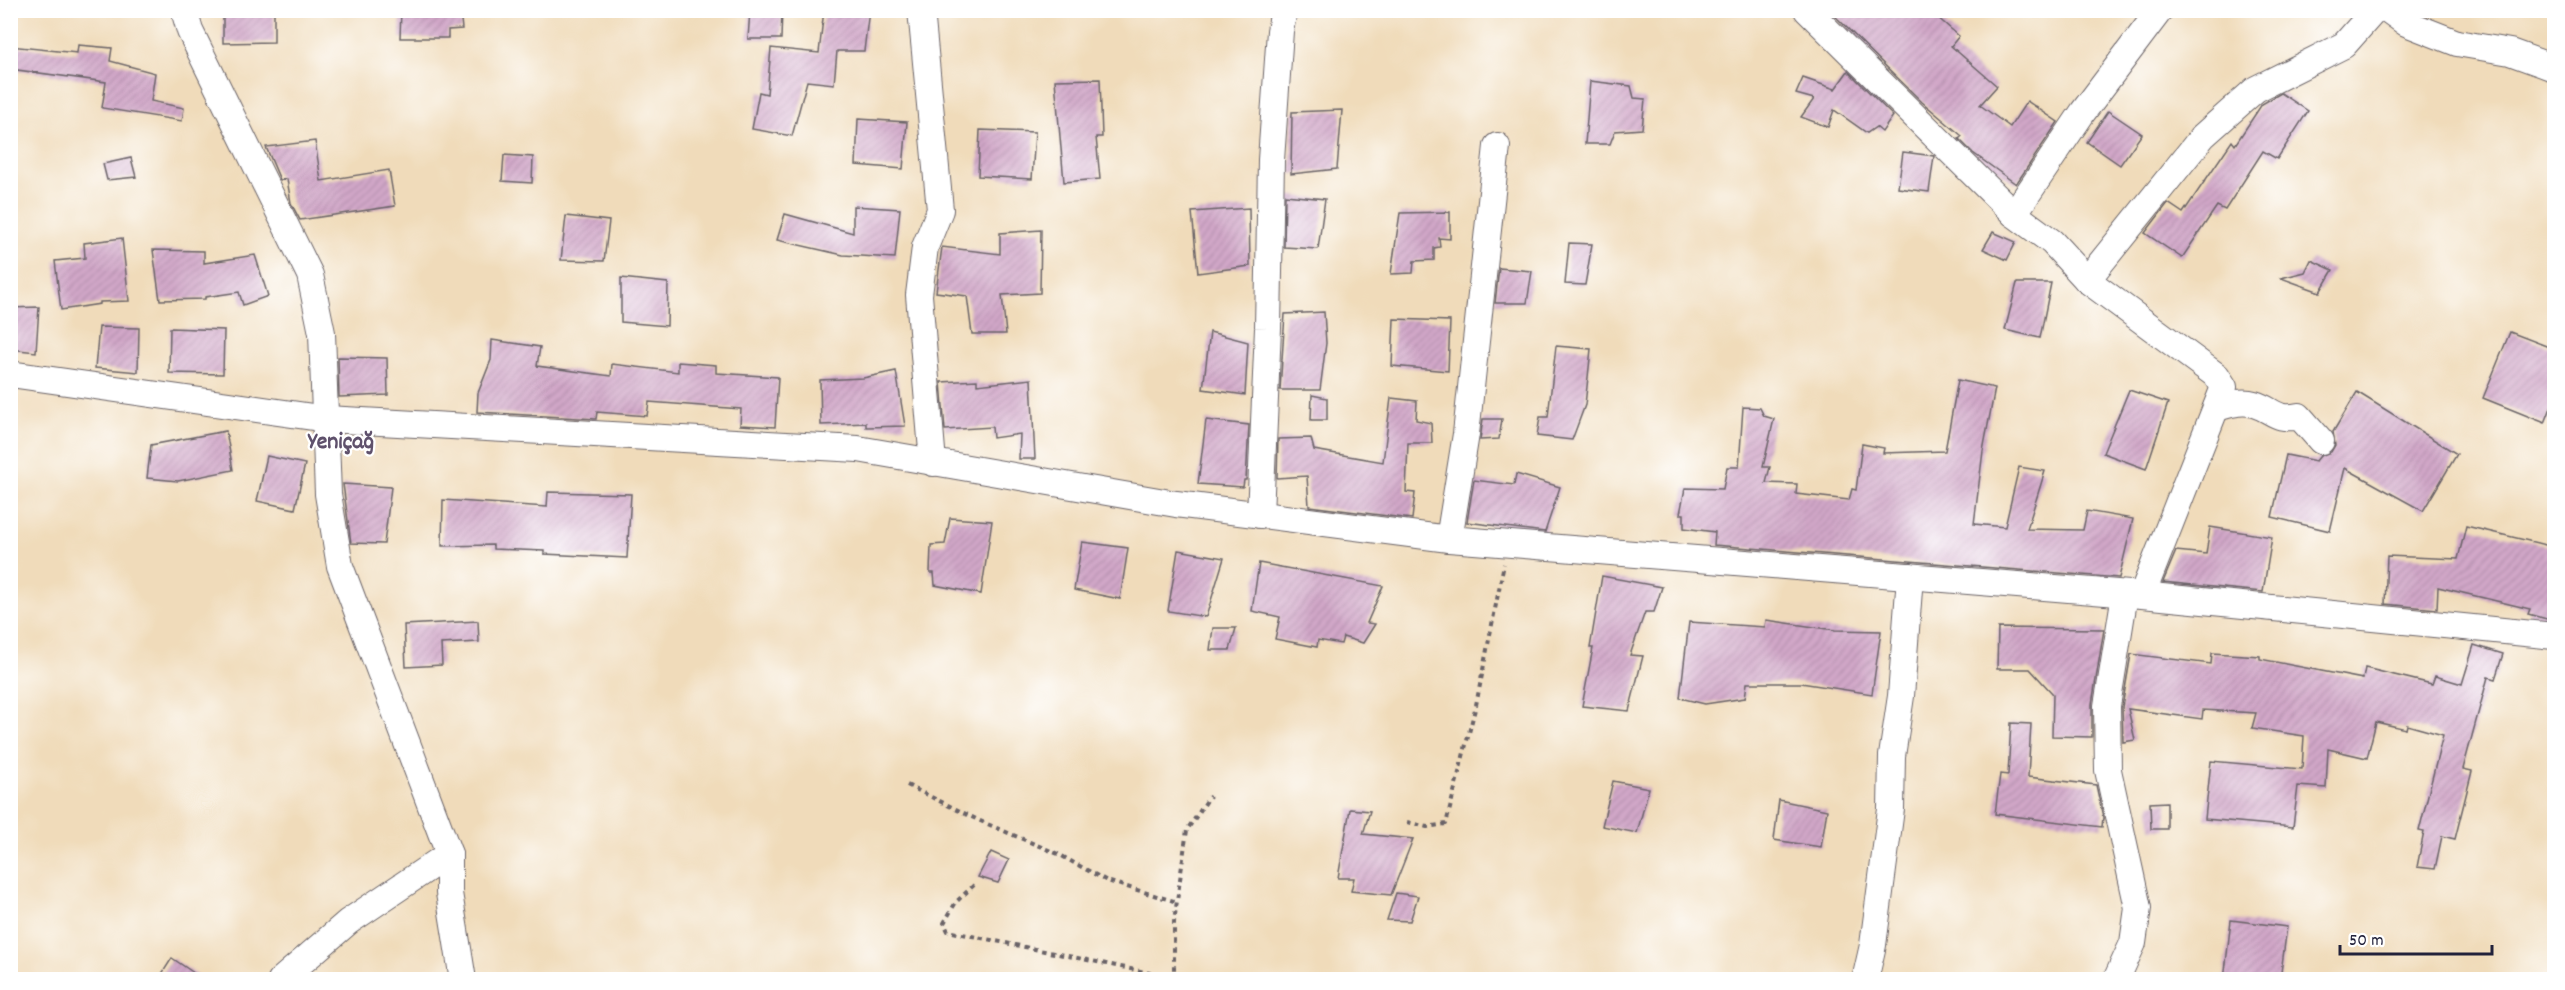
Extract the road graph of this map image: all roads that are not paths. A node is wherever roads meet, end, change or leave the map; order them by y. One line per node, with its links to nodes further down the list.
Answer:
1 (184, 10): 14 (street)
2 (921, 10): 16 (street)
3 (1284, 10): 17 (street)
4 (1807, 10): 10 (street)
5 (2160, 10): 10 (street)
6 (2375, 10): 11 (street)
7 (2388, 10): 8 (street)
8 (2554, 68)
9 (1497, 146): 18 (street)
10 (2014, 214): 11 (street)
11 (2087, 280): 13 (street)
12 (10, 374): 14 (street)
13 (2216, 408): 15 (street); 20 (street)
14 (327, 419): 16 (street); 22 (street)
15 (2320, 441)
16 (933, 463): 17 (street)
17 (1260, 514): 18 (street)
18 (1449, 539): 19 (street)
19 (1910, 576): 20 (street); 25 (street)
20 (2134, 595): 21 (street); 26 (street)
21 (2554, 636)
22 (449, 854): 23 (street); 24 (street)
23 (281, 980)
24 (464, 980)
25 (1865, 980)
26 (2116, 980)

